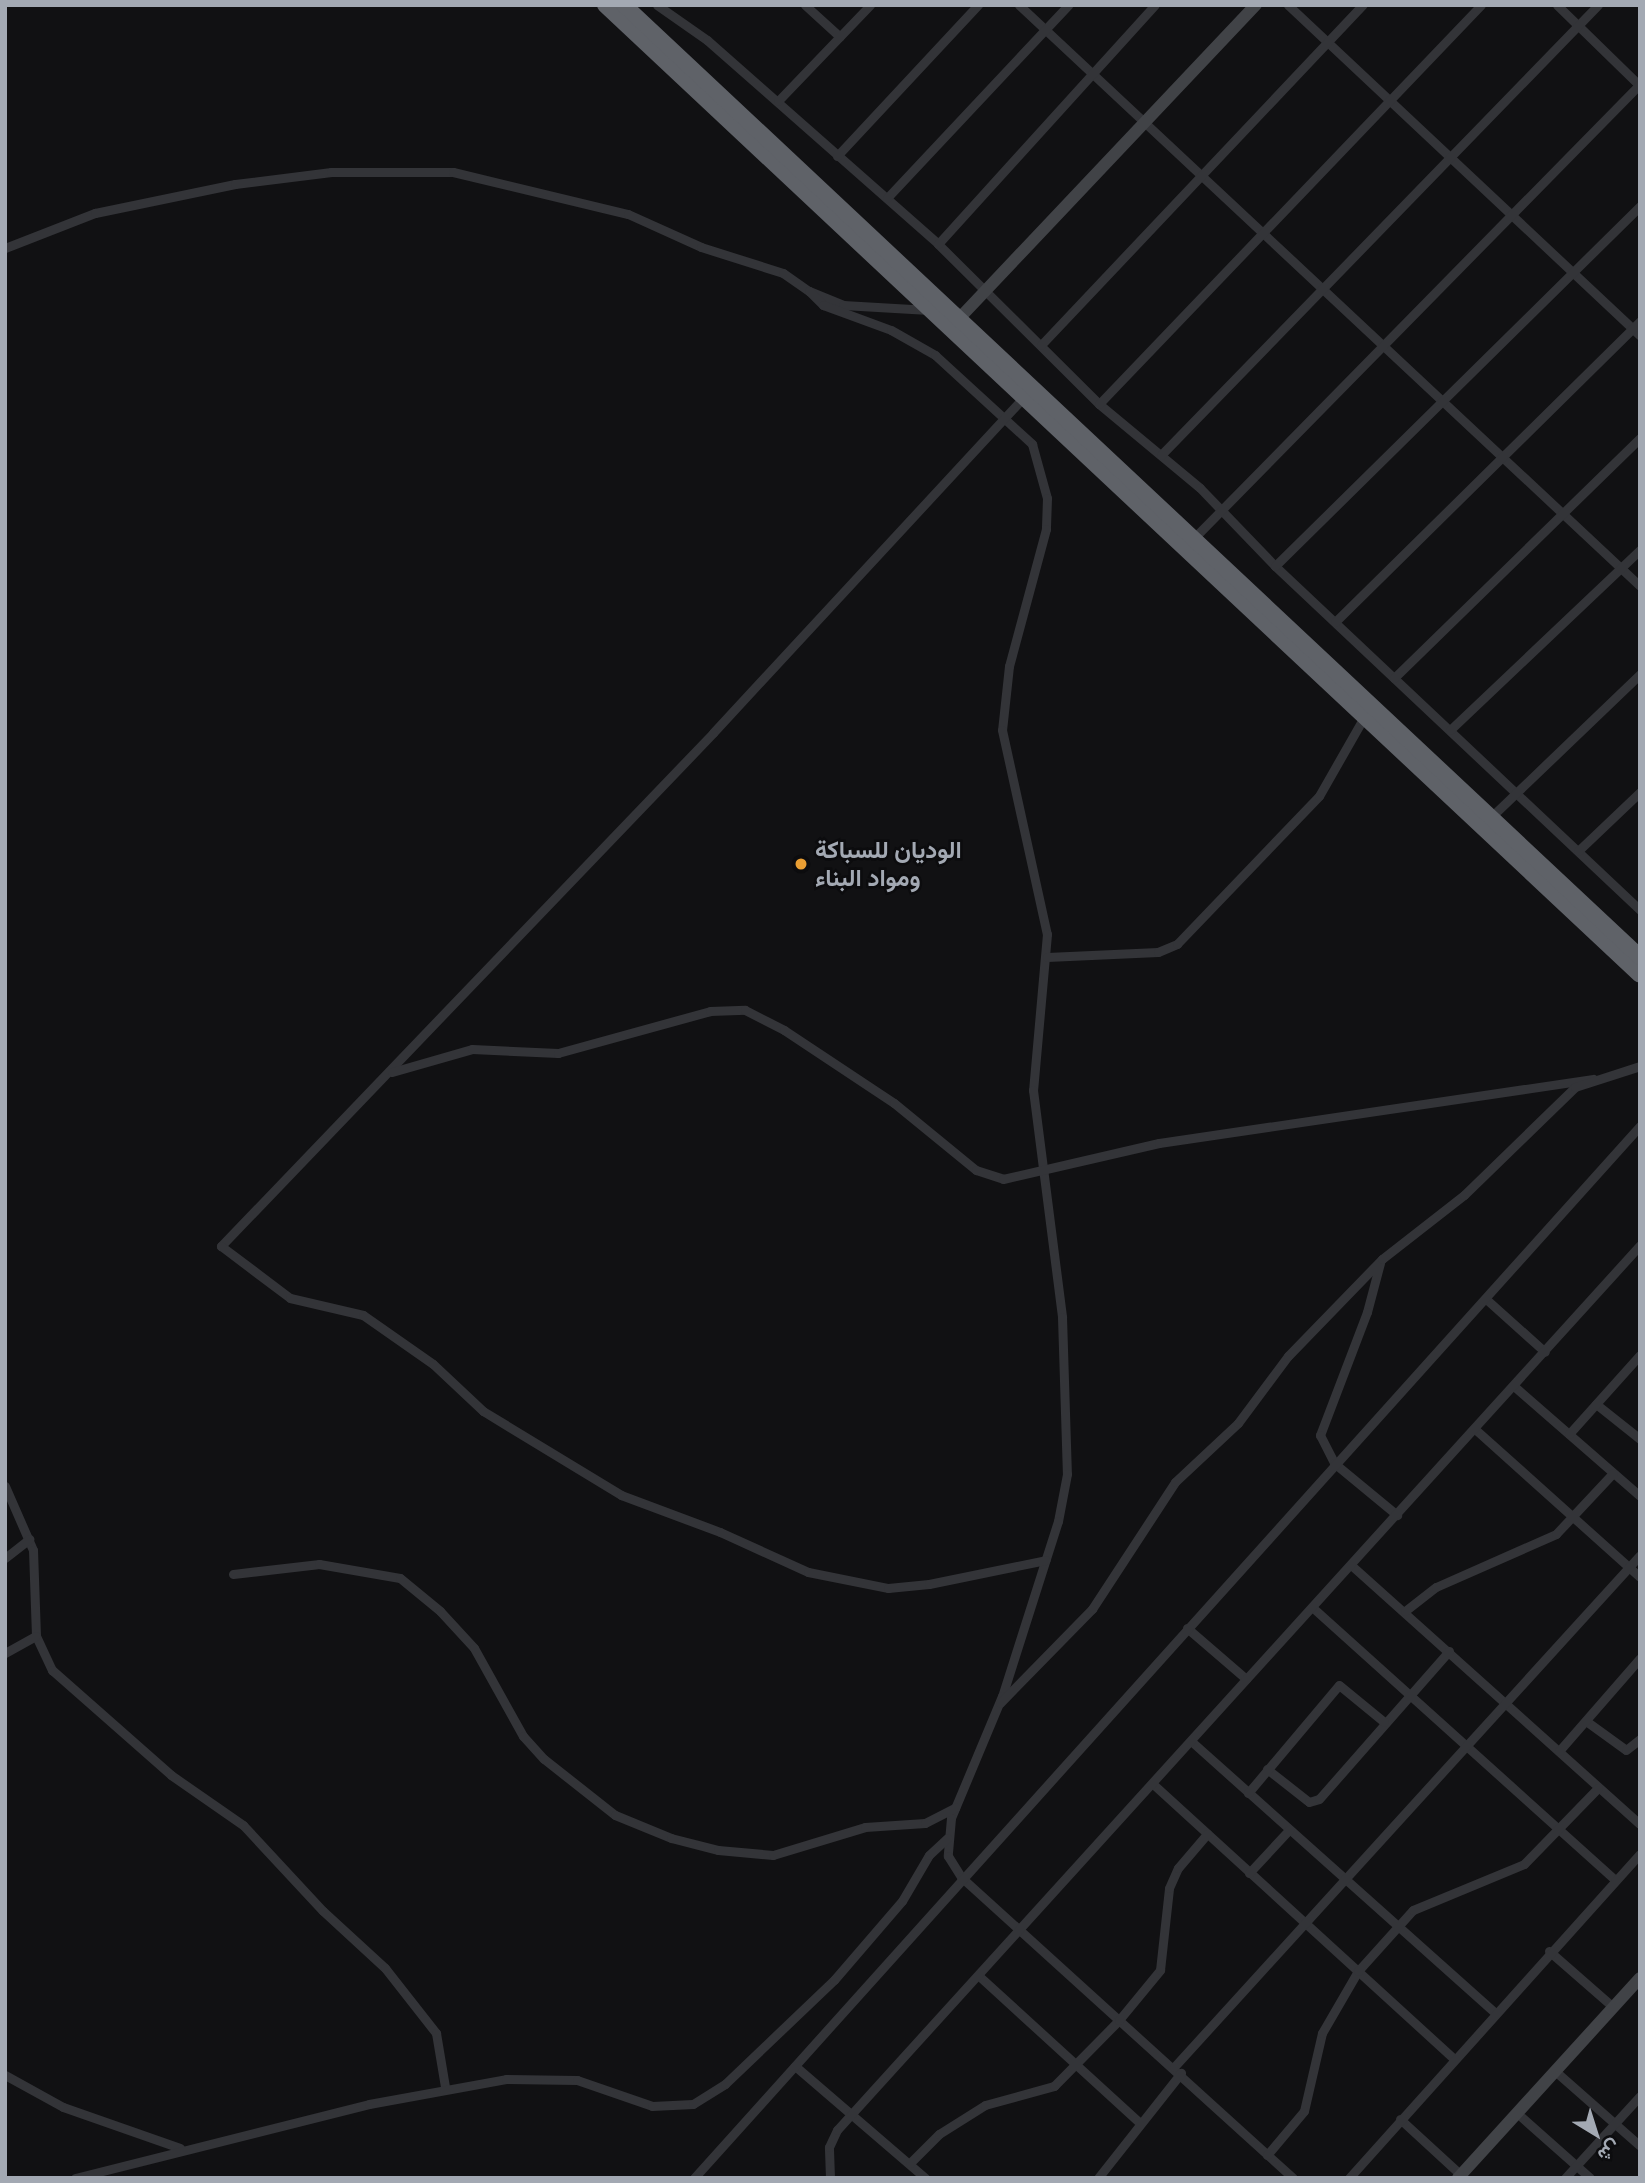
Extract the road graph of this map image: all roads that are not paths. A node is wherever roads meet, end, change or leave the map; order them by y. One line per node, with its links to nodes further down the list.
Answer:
1 (605, 5): 38 (highway)
2 (624, 5): 40 (highway)
3 (657, 5): 22 (street)
4 (804, 5): 18 (street)
5 (870, 5): 18 (street)
6 (978, 5): 25 (street)
7 (1019, 5): 17 (street)
8 (1068, 5): 17 (street)
9 (1155, 5): 20 (street)
10 (1256, 5): 24 (street)
11 (1288, 5): 19 (street)
12 (1363, 5): 19 (street)
13 (1481, 5): 23 (street)
14 (1557, 5): 16 (street)
15 (1598, 5): 16 (street)
16 (1578, 26): 21 (street); 26 (street)
17 (1045, 29): 20 (street); 28 (street)
18 (840, 37): 22 (street)
19 (1328, 43): 23 (street); 27 (street)
20 (1092, 72): 24 (street); 32 (street)
21 (1639, 85): 30 (street)
22 (778, 101): 25 (street)
23 (1390, 101): 26 (street); 31 (street)
24 (1145, 124): 27 (street); 36 (street)
25 (837, 156): 28 (street)
26 (1451, 157): 30 (street); 35 (street)
27 (1203, 173): 31 (street); 43 (street)
28 (887, 198): 32 (street)
29 (1640, 206): 34 (street)
30 (1514, 212): 34 (street); 44 (street)
31 (1266, 232): 35 (street); 47 (street)
32 (937, 244): 36 (street)
33 (5, 248): 37 (street)
34 (1572, 274): 41 (street); 46 (street)
35 (1324, 288): 44 (street); 50 (street)
36 (986, 289): 40 (street); 43 (street)
37 (809, 291): 38 (street); 48 (street)
38 (929, 310): 40 (highway)
39 (1640, 321): 41 (street)
40 (954, 324): 45 (highway); 54 (highway)
41 (1632, 328): 42 (street); 51 (street)
42 (1640, 335)
43 (1041, 345): 47 (street)
44 (1382, 346): 46 (street); 52 (street)
45 (1023, 398): 48 (street); 62 (highway)
46 (1443, 402): 51 (street); 56 (street)
47 (1099, 404): 50 (street)
48 (1006, 418): 69 (street); 73 (street)
49 (1640, 438): 53 (street)
50 (1161, 454): 52 (street)
51 (1502, 457): 53 (street); 59 (street)
52 (1220, 509): 54 (street); 56 (street)
53 (1563, 513): 57 (street); 61 (street)
54 (1193, 539): 66 (highway)
55 (1640, 550): 57 (street)
56 (1275, 566): 59 (street)
57 (1621, 568): 58 (street); 63 (street)
58 (1640, 586)
59 (1335, 622): 61 (street)
60 (1640, 674): 64 (street)
61 (1394, 678): 63 (street)
62 (1364, 717): 69 (street); 71 (highway)
63 (1450, 730): 64 (street)
64 (1516, 792): 66 (street); 67 (street)
65 (1640, 792): 67 (street)
66 (1490, 818): 70 (highway)
67 (1578, 851): 68 (street)
68 (1639, 907)
69 (1047, 957): 76 (street)
70 (1640, 957)
71 (1640, 975)
72 (1640, 1066): 74 (street)
73 (388, 1074): 76 (street); 96 (street)
74 (1593, 1079): 76 (street); 78 (street)
75 (1638, 1130): 79 (street)
76 (1041, 1169): 96 (street)
77 (1640, 1245): 80 (street)
78 (1382, 1259): 87 (street); 111 (street)
79 (1486, 1299): 80 (street); 87 (street)
80 (1545, 1352): 82 (street)
81 (1640, 1355): 83 (street)
82 (1515, 1387): 84 (street); 85 (street)
83 (1596, 1405): 85 (street); 86 (street)
84 (1476, 1430): 91 (street); 92 (street)
85 (1569, 1434): 88 (street)
86 (1640, 1439)
87 (1334, 1463): 91 (street); 103 (street)
88 (1613, 1473): 90 (street); 92 (street)
89 (5, 1486): 93 (street)
90 (1640, 1496)
91 (1397, 1515): 97 (street)
92 (1573, 1519): 98 (street); 102 (street)
93 (29, 1539): 95 (street); 104 (street)
94 (1640, 1555): 98 (street)
95 (5, 1558)
96 (1046, 1560): 111 (street)
97 (1351, 1565): 101 (street); 102 (street)
98 (1629, 1567): 100 (street); 110 (street)
99 (233, 1574): 122 (street)
100 (1640, 1577)
101 (1312, 1608): 108 (street); 109 (street)
102 (1405, 1611): 105 (street)
103 (1187, 1628): 108 (street); 130 (street)
104 (36, 1636): 106 (street); 149 (street)
105 (1449, 1651): 109 (street); 110 (street)
106 (5, 1653)
107 (1640, 1658): 112 (street)
108 (1246, 1679): 115 (street)
109 (1409, 1694): 113 (street); 116 (street)
110 (1503, 1700): 116 (street); 117 (street)
111 (999, 1704): 122 (street)
112 (1586, 1721): 114 (street); 117 (street)
113 (1384, 1722): 118 (street); 118 (street)
114 (1640, 1739)
115 (1191, 1741): 119 (street); 121 (street)
116 (1465, 1744): 124 (street); 131 (street)
117 (1559, 1751): 120 (street)
118 (1267, 1769): 121 (street)
119 (1153, 1784): 126 (street); 135 (street)
120 (1598, 1788): 123 (street); 124 (street)
121 (1248, 1793): 125 (street)
122 (955, 1808): 127 (street)
123 (1640, 1824)
124 (1561, 1829): 132 (street); 134 (street)
125 (1289, 1830): 129 (street); 131 (street)
126 (1207, 1834): 129 (street); 142 (street)
127 (947, 1838): 130 (street); 149 (street)
128 (1640, 1854): 132 (street)
129 (1249, 1873): 133 (street)
130 (961, 1877): 135 (street); 145 (street)
131 (1343, 1879): 133 (street); 134 (street)
132 (1615, 1880): 136 (street)
133 (1304, 1923): 137 (street); 146 (street)
134 (1398, 1927): 137 (street); 141 (street)
135 (1020, 1930): 138 (street); 142 (street)
136 (1549, 1951): 140 (street); 141 (street)
137 (1358, 1971): 143 (street); 158 (street)
138 (979, 1976): 144 (street); 152 (street)
139 (1640, 1978): 140 (street)
140 (1613, 2007): 147 (street)
141 (1495, 2012): 143 (street)
142 (1119, 2020): 144 (street); 146 (street)
143 (1454, 2059): 153 (street)
144 (1078, 2064): 154 (street); 159 (street)
145 (795, 2066): 152 (street); 163 (street)
146 (1177, 2070): 154 (street); 158 (street)
147 (1555, 2071): 151 (street); 155 (street)
148 (5, 2075): 157 (street)
149 (445, 2087): 157 (street)
150 (1640, 2096): 155 (street)
151 (1518, 2113): 160 (street); 161 (street)
152 (851, 2114): 159 (street); 164 (street)
153 (1399, 2119): 161 (street); 168 (street)
154 (1139, 2122): 166 (street)
155 (1615, 2124): 156 (street); 160 (street)
156 (1640, 2147)
157 (182, 2149): 162 (street)
158 (1267, 2155): 167 (street)
159 (909, 2163): 165 (street)
160 (1576, 2165): 169 (street); 170 (street)
161 (1460, 2176)
162 (75, 2178)
163 (694, 2178)
164 (830, 2178)
165 (925, 2178)
166 (1098, 2178)
167 (1293, 2178)
168 (1349, 2178)
169 (1565, 2178)
170 (1590, 2178)

